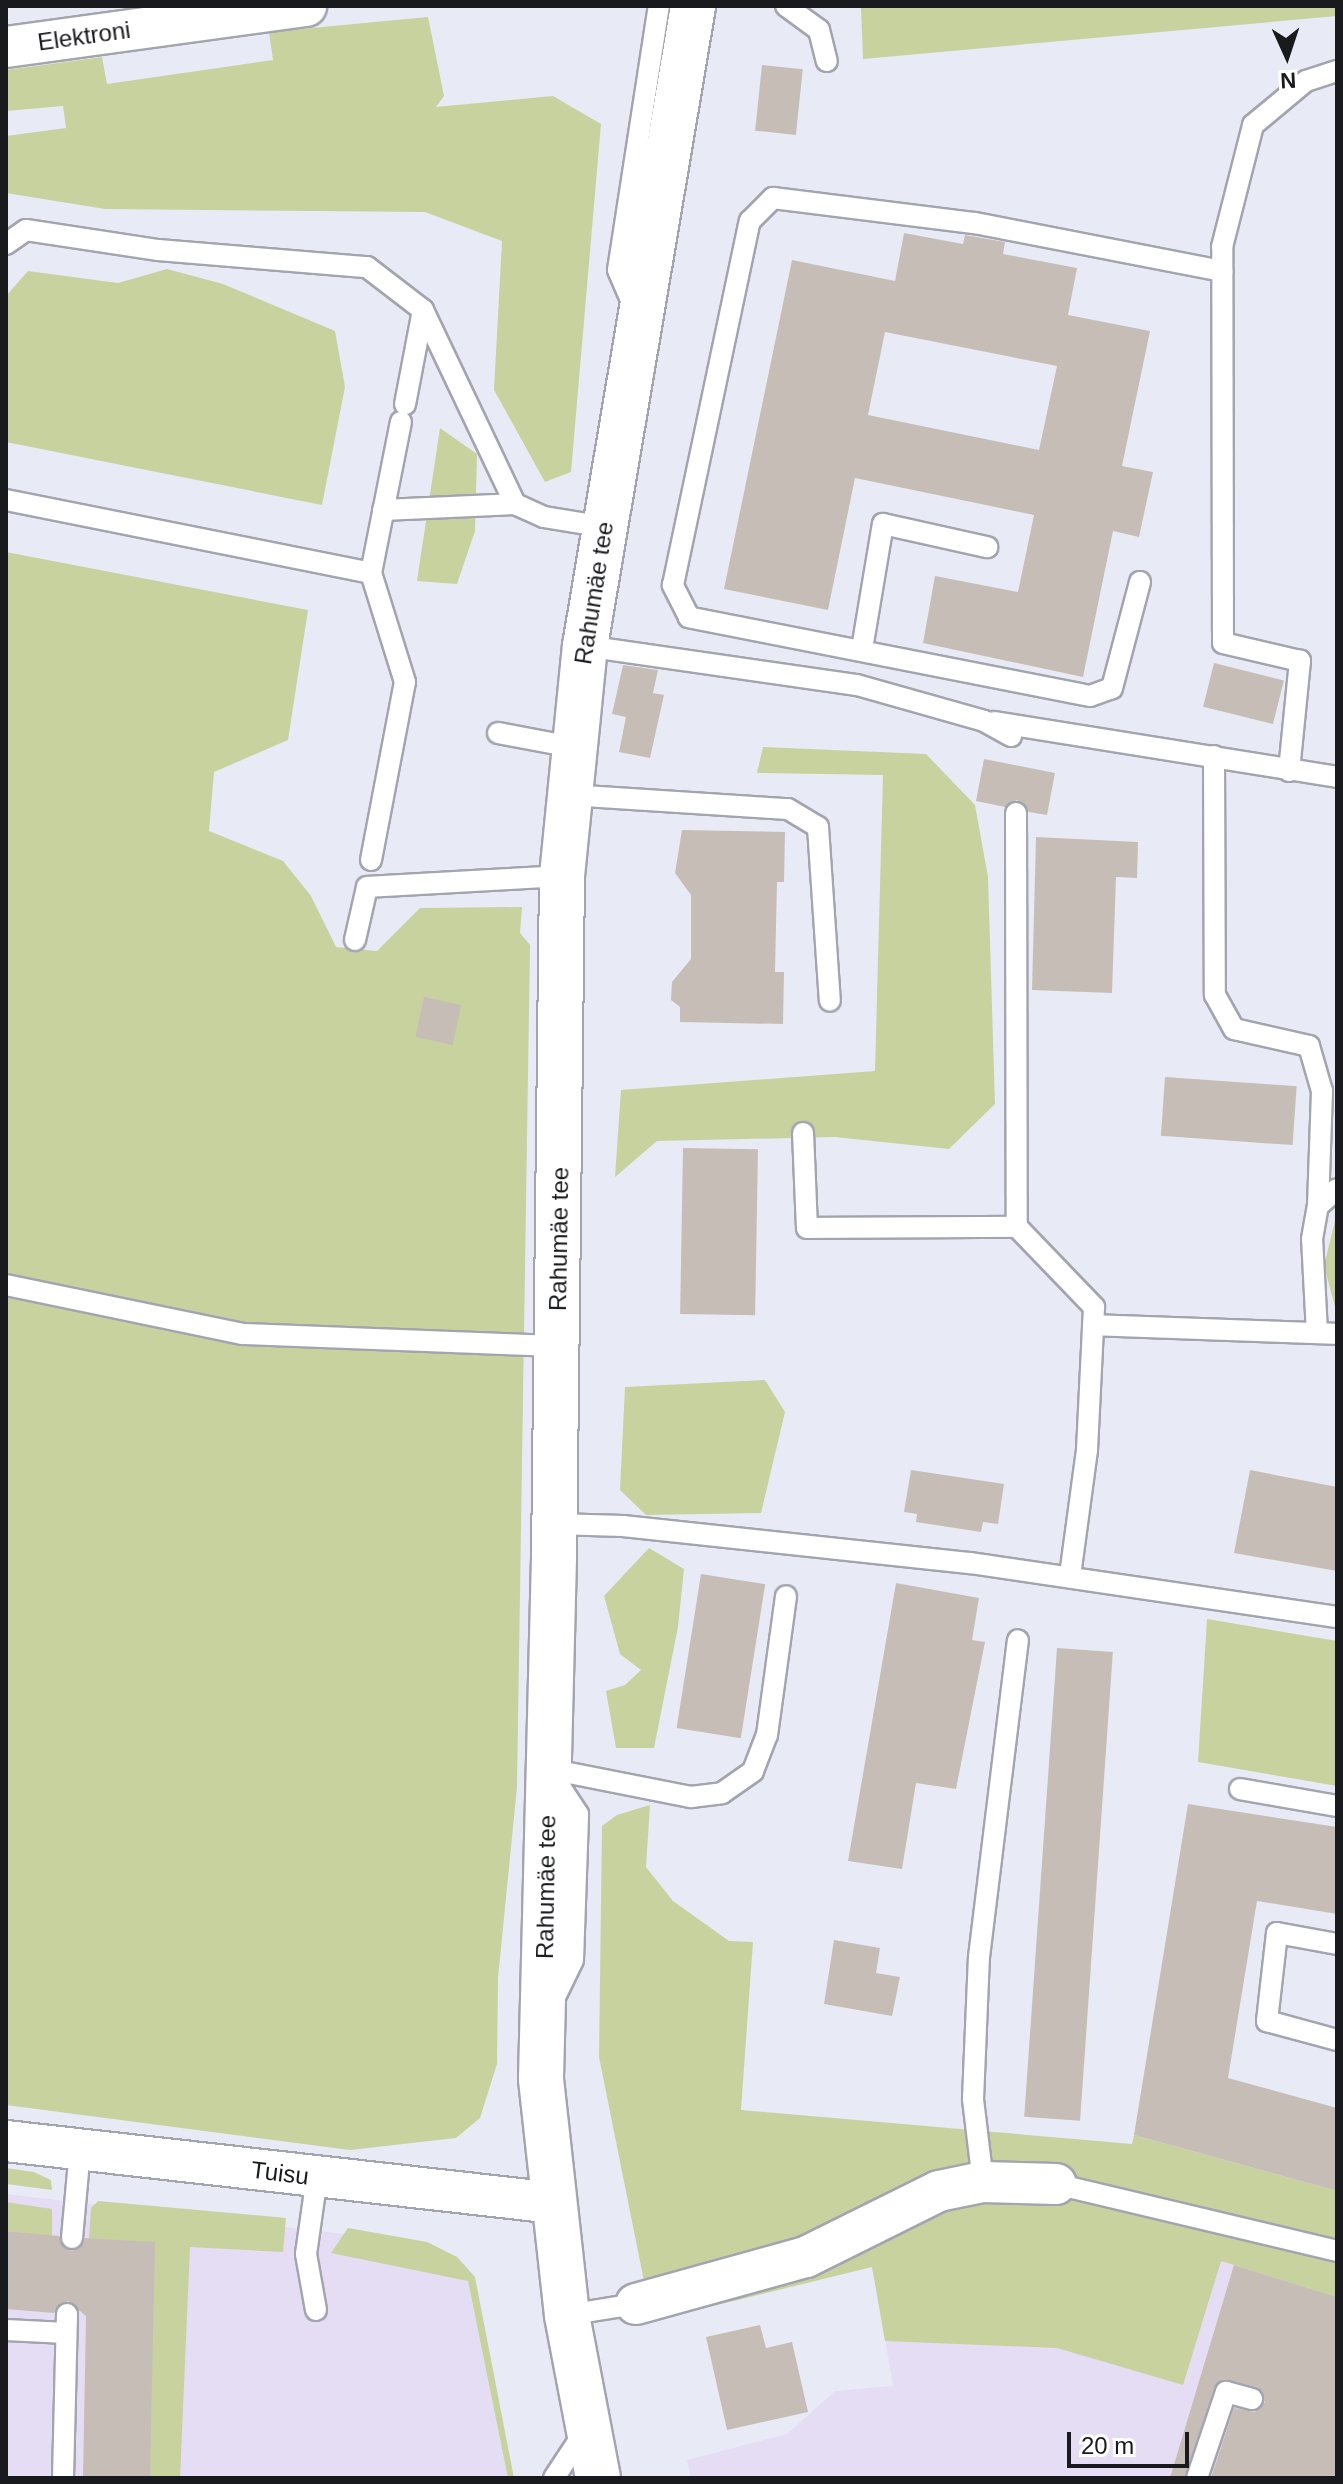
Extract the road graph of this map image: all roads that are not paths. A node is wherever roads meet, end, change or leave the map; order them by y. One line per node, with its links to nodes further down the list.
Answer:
1 (306, 6): 4 (street, Elektroni)
2 (689, 6): 13 (street, Rahumäe tee)
3 (786, 6): 5 (lane)
4 (6, 47)
5 (827, 61)
6 (1337, 71): 8 (lane)
7 (6, 244): 9 (lane)
8 (1222, 271): 18 (lane); 24 (lane)
9 (423, 310): 11 (lane); 12 (lane)
10 (6, 500): 15 (lane)
11 (515, 504): 12 (lane); 13 (lane)
12 (383, 510): 15 (lane)
13 (605, 527): 17 (street, Rahumäe tee)
14 (987, 547): 18 (lane)
15 (371, 573): 28 (lane)
16 (1140, 582): 18 (lane)
17 (585, 646): 19 (lane); 22 (street, Rahumäe tee)
18 (862, 649)
19 (984, 721): 21 (lane); 23 (lane)
20 (498, 733): 22 (lane)
21 (1011, 736)
22 (572, 747): 26 (street, Rahumäe tee)
23 (1214, 756): 24 (lane); 34 (lane)
24 (1289, 771): 25 (lane)
25 (1337, 777)
26 (569, 795): 29 (street, Rahumäe tee); 31 (lane)
27 (1016, 813): 35 (lane)
28 (371, 860)
29 (562, 876): 30 (lane); 39 (street, Rahumäe tee)
30 (355, 940)
31 (830, 1001)
32 (803, 1133): 35 (lane)
33 (1337, 1189): 34 (lane)
34 (1318, 1206): 38 (lane)
35 (1017, 1227): 37 (lane)
36 (6, 1285): 39 (lane)
37 (1093, 1325): 38 (lane); 41 (lane)
38 (1327, 1334)
39 (558, 1346): 40 (street, Rahumäe tee)
40 (555, 1524): 41 (lane); 45 (street, Rahumäe tee)
41 (1070, 1576): 43 (lane)
42 (786, 1596): 45 (lane)
43 (1337, 1617)
44 (1018, 1640): 53 (lane)
45 (549, 1769): 55 (street, Rahumäe tee)
46 (1240, 1789): 47 (lane)
47 (1337, 1806)
48 (1337, 1944): 49 (lane)
49 (1337, 2040)
50 (6, 2141): 51 (street, Tuisu)
51 (80, 2150): 52 (street, Tuisu); 56 (lane)
52 (317, 2177): 55 (street, Tuisu); 59 (lane)
53 (983, 2182): 54 (street); 58 (street)
54 (1056, 2184): 57 (lane)
55 (554, 2203): 60 (street, Rahumäe tee)
56 (72, 2238)
57 (1337, 2251)
58 (636, 2304): 60 (lane)
59 (316, 2310)
60 (567, 2315): 63 (street, Rahumäe tee)
61 (6, 2330): 64 (lane)
62 (1252, 2399): 67 (lane)
63 (587, 2428): 65 (lane); 66 (street, Rahumäe tee)
64 (63, 2478)
65 (554, 2478)
66 (598, 2478)
67 (1197, 2478)

